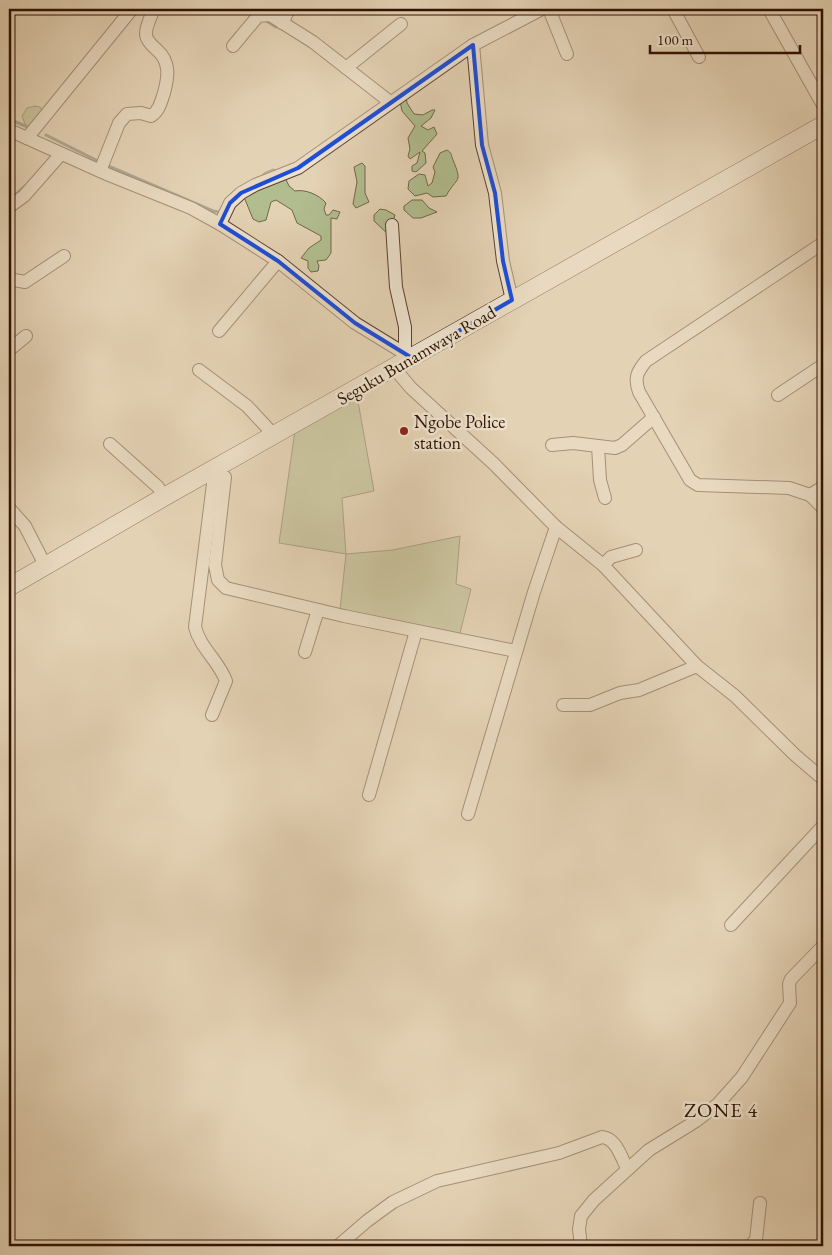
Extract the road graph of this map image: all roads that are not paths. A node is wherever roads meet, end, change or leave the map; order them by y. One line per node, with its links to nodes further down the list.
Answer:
1 (132, 9): 19 (street)
2 (154, 9): 21 (street)
3 (289, 9): 8 (street)
4 (542, 9): 10 (street)
5 (549, 9): 12 (street)
6 (673, 9): 13 (street)
7 (769, 9): 16 (street)
8 (282, 23): 11 (street); 14 (street)
9 (401, 24): 14 (street)
10 (473, 45): 15 (street); 29 (street)
11 (233, 46)
12 (568, 54)
13 (699, 57)
14 (346, 68): 15 (street)
15 (390, 102): 23 (street)
16 (823, 105)
17 (823, 125): 29 (main road, Seguku Bunamwaya Road)
18 (9, 130): 19 (street)
19 (27, 138): 20 (street)
20 (61, 154): 21 (street); 22 (street)
21 (100, 171): 23 (street)
22 (9, 206)
23 (220, 224): 27 (street)
24 (392, 225): 33 (street)
25 (823, 244): 38 (street)
26 (64, 256): 28 (street)
27 (278, 261): 30 (street); 33 (street)
28 (9, 279)
29 (512, 300): 33 (main road, Seguku Bunamwaya Road)
30 (219, 331)
31 (26, 336): 32 (street)
32 (9, 350)
33 (408, 356): 35 (main road, Seguku Bunamwaya Road)
34 (823, 365): 37 (street)
35 (394, 368): 39 (main road, Seguku Bunamwaya Road); 50 (street)
36 (199, 370): 39 (street)
37 (778, 395)
38 (654, 417): 42 (street); 45 (street)
39 (274, 435): 43 (main road, Seguku Bunamwaya Road)
40 (110, 444): 46 (street)
41 (552, 445): 42 (street)
42 (598, 446): 47 (street)
43 (220, 472): 46 (main road, Seguku Bunamwaya Road); 55 (street); 61 (street)
44 (823, 487): 45 (street)
45 (810, 495): 49 (street)
46 (164, 497): 52 (main road, Seguku Bunamwaya Road)
47 (605, 498)
48 (9, 508): 52 (street)
49 (823, 508)
50 (556, 527): 53 (street); 57 (street)
51 (636, 550): 53 (street)
52 (45, 565): 54 (main road, Seguku Bunamwaya Road)
53 (603, 565): 59 (street)
54 (9, 587)
55 (318, 610): 56 (street); 58 (street)
56 (416, 631): 57 (street); 63 (street)
57 (516, 651): 64 (street)
58 (305, 652)
59 (697, 666): 60 (street); 62 (street)
60 (563, 705)
61 (212, 715)
62 (823, 779)
63 (369, 795)
64 (468, 814)
65 (823, 826): 66 (street)
66 (731, 925)
67 (823, 946): 68 (street)
68 (627, 1168): 70 (street); 71 (street)
69 (760, 1204): 72 (street)
70 (338, 1246)
71 (581, 1246)
72 (750, 1246)

